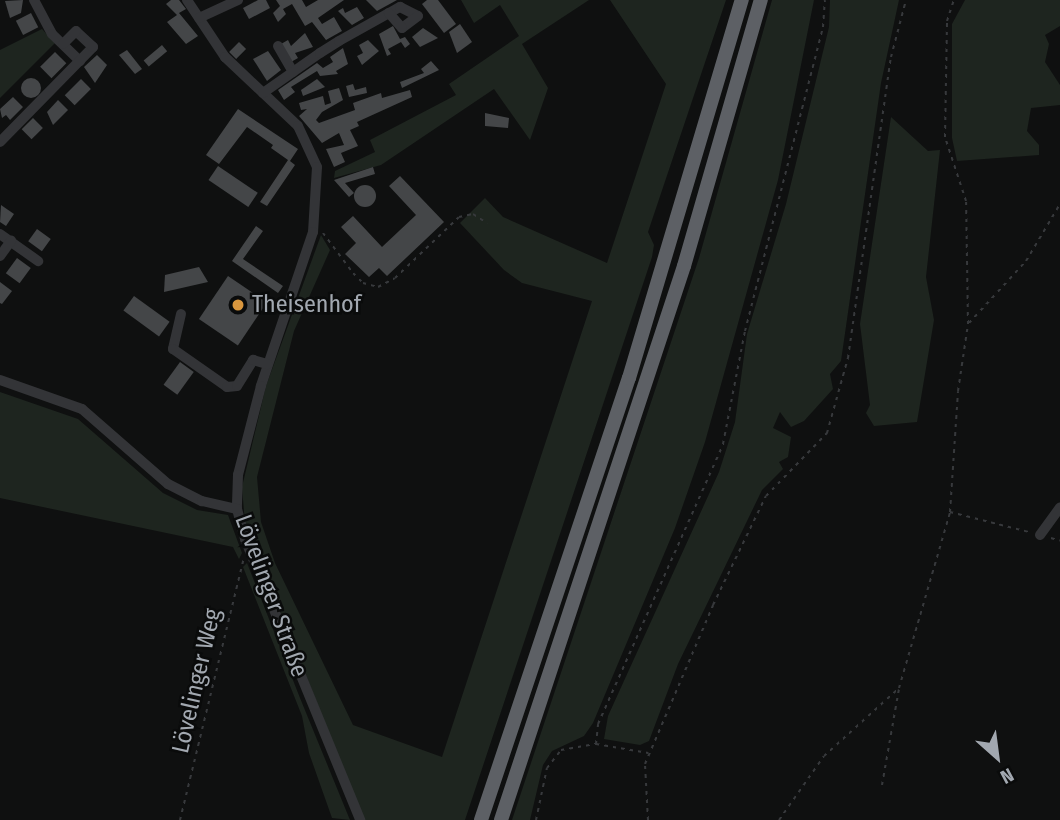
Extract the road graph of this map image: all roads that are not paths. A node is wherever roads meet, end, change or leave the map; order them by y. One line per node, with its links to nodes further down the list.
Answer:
1 (34, 0): 8 (street)
2 (187, 0): 7 (street, Lövelinger Straße)
3 (238, 0): 7 (street)
4 (742, 0): 25 (highway)
5 (761, 0): 26 (highway)
6 (389, 13): 11 (street)
7 (199, 18): 12 (street, Lövelinger Straße)
8 (63, 44): 10 (street); 10 (street)
9 (278, 46): 11 (street)
10 (80, 61): 13 (street)
11 (293, 72): 12 (street)
12 (263, 93): 19 (street, Lövelinger Straße)
13 (0, 142)
14 (0, 234): 15 (street)
15 (10, 241): 16 (street); 17 (street)
16 (0, 256)
17 (38, 261)
18 (181, 314): 19 (street)
19 (267, 364): 22 (street, Lövelinger Straße)
20 (0, 380): 22 (street)
21 (1060, 507): 23 (street)
22 (237, 509): 24 (street, Lövelinger Straße)
23 (1040, 535)
24 (360, 820)
25 (481, 820)
26 (501, 820)

